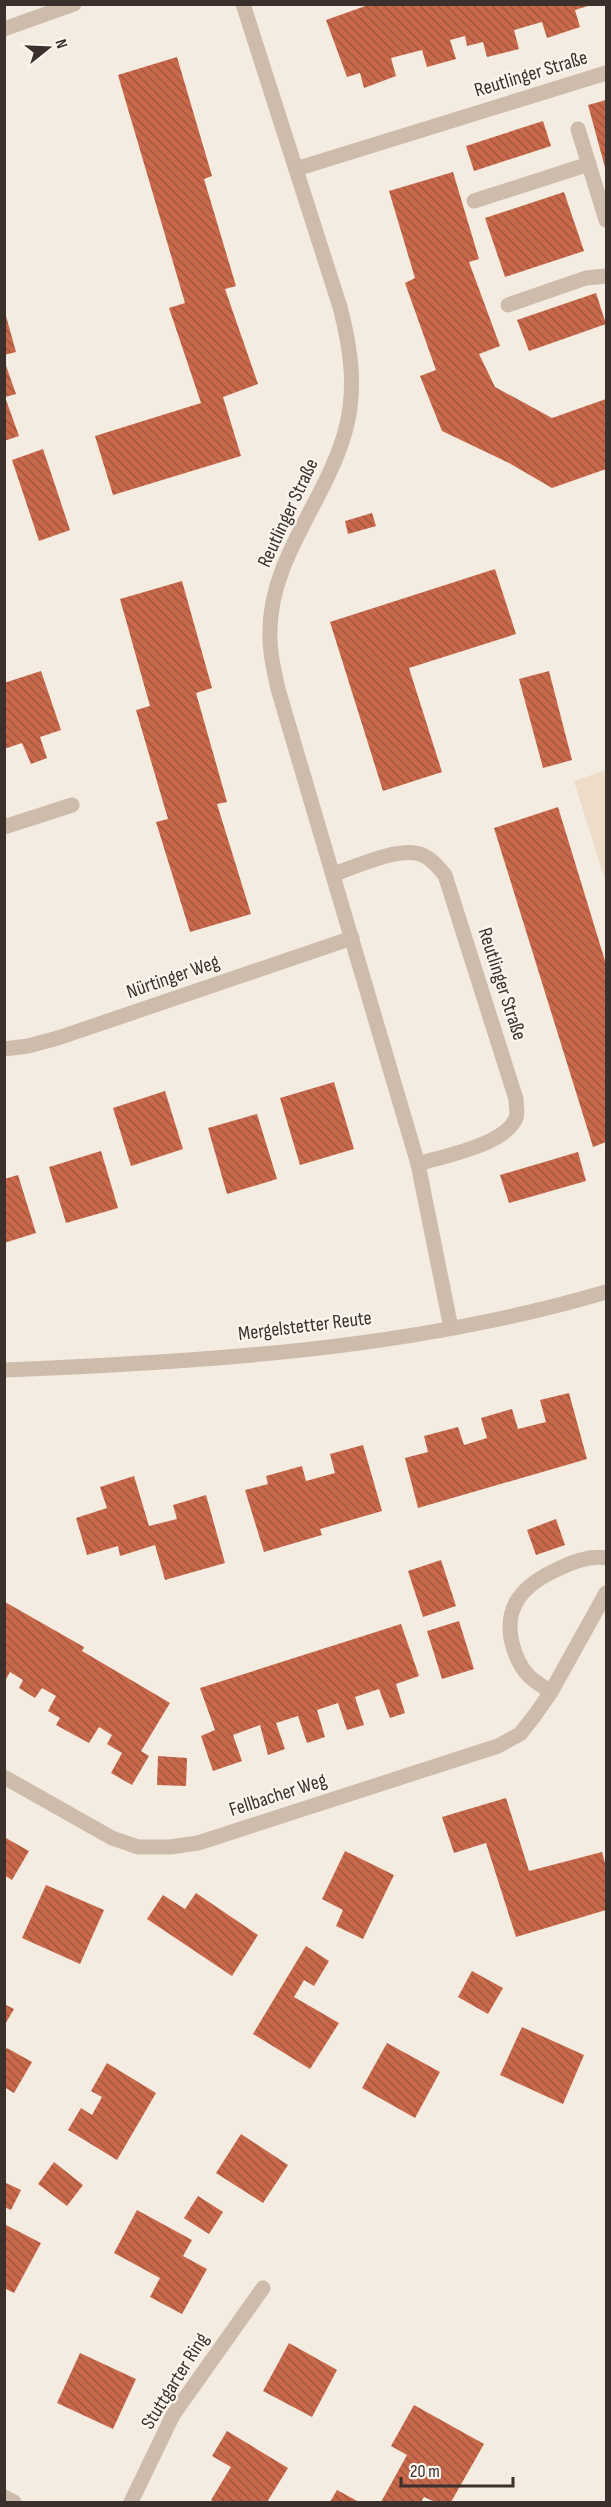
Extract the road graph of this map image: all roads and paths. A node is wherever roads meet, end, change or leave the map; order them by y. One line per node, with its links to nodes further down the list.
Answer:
1 (74, 4): 3 (street)
2 (243, 4): 7 (street, Reutlinger Straße)
3 (4, 28)
4 (606, 73): 7 (street, Reutlinger Straße)
5 (578, 129): 6 (street)
6 (589, 164): 8 (street); 9 (street)
7 (296, 169): 14 (street, Reutlinger Straße)
8 (474, 201)
9 (606, 220)
10 (606, 276): 11 (street)
11 (508, 305)
12 (72, 805): 13 (street)
13 (4, 826)
14 (334, 874): 15 (street, Reutlinger Straße); 17 (street, Reutlinger Straße)
15 (352, 938): 16 (street, Nürtinger Weg); 17 (street, Reutlinger Straße)
16 (4, 1049)
17 (418, 1164): 19 (street, Reutlinger Straße)
18 (606, 1292): 19 (street, Mergelstetter Reute)
19 (451, 1328): 20 (street, Mergelstetter Reute)
20 (4, 1370)
21 (606, 1558): 23 (street)
22 (606, 1593): 23 (street, Fellbacher Weg)
23 (551, 1692): 24 (street, Fellbacher Weg)
24 (4, 1777)
25 (263, 2288): 28 (street, Stuttgarter Ring)
26 (4, 2497): 27 (street)
27 (14, 2502)
28 (131, 2502)

